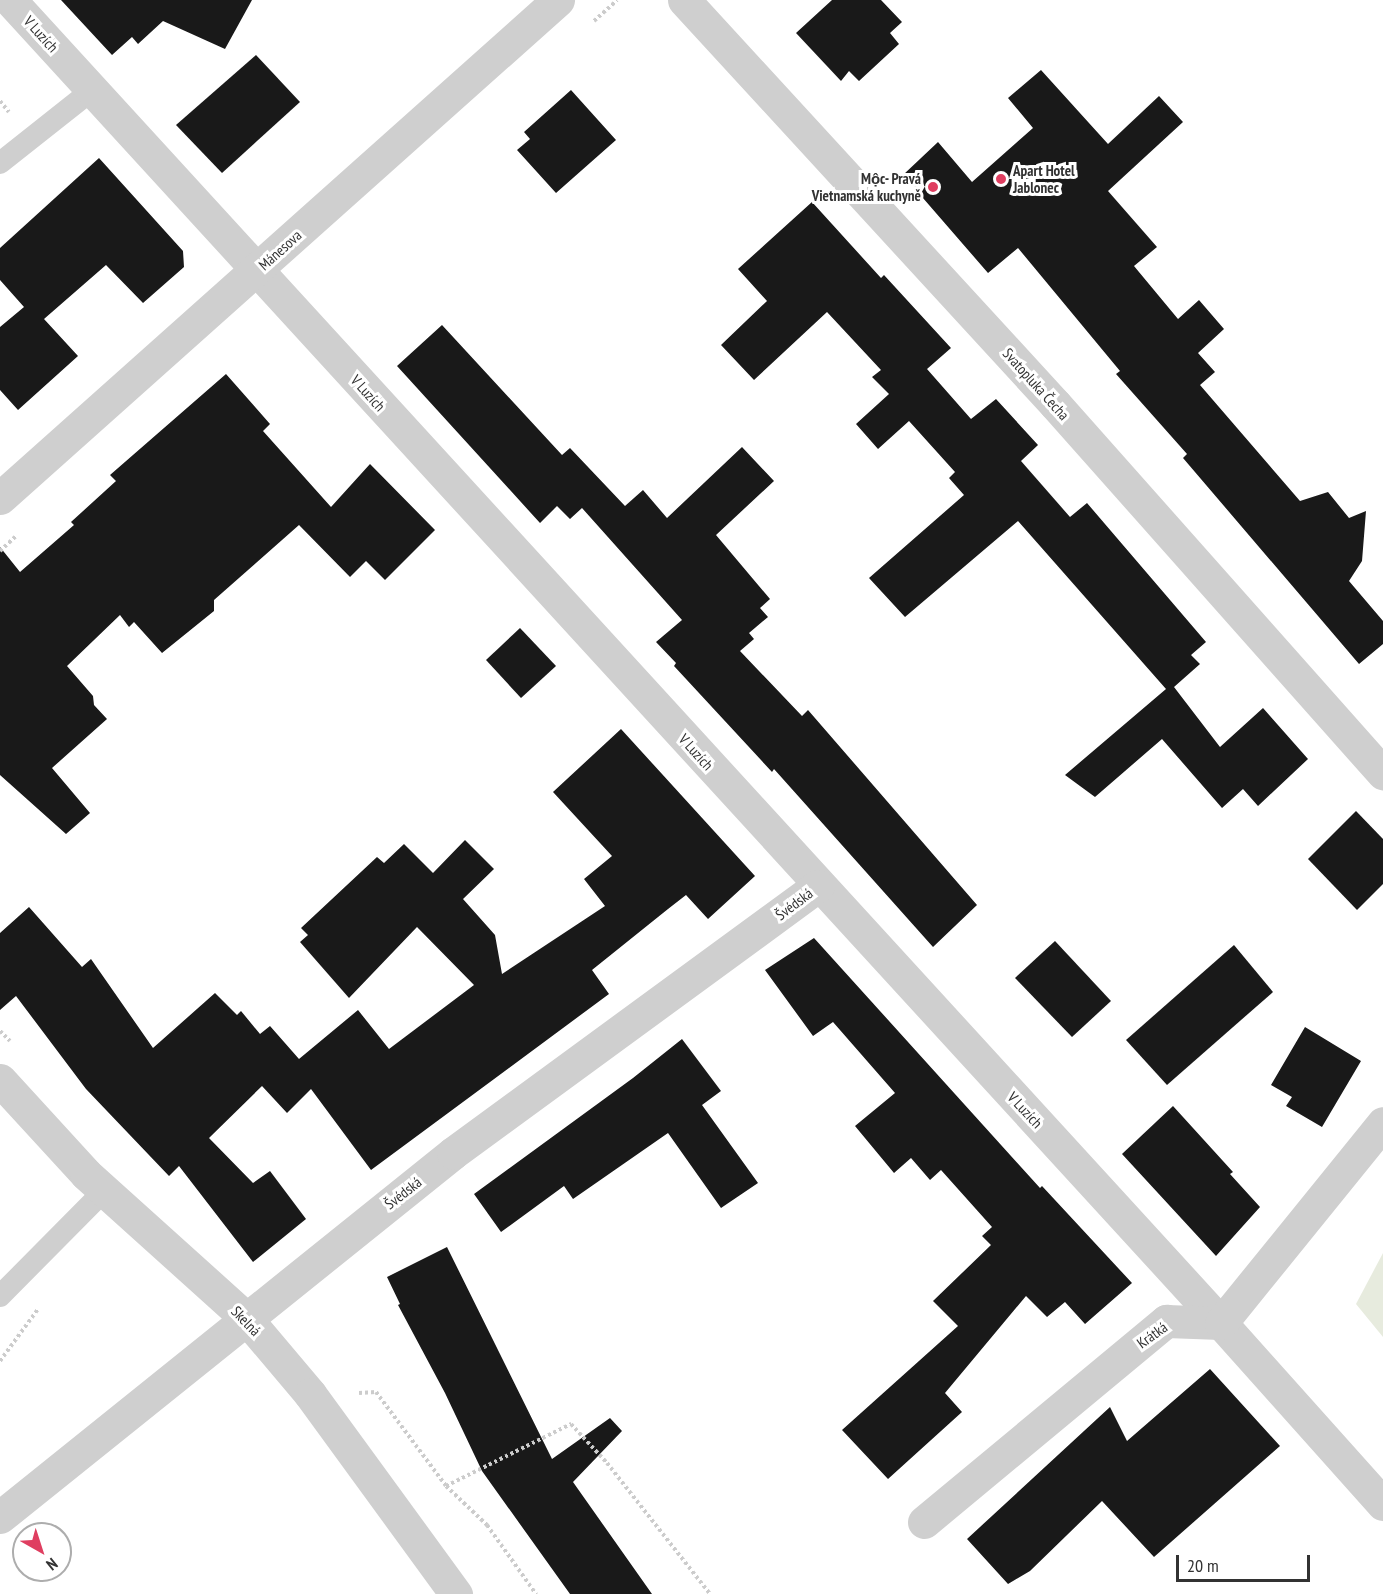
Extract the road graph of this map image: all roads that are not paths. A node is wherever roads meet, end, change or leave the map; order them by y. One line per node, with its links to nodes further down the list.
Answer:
1 (10, 0): 4 (street, V Luzích)
2 (558, 0): 6 (street, Mánesova)
3 (684, 0): 8 (street, Svatopluka Čecha)
4 (92, 90): 5 (lane); 6 (street, V Luzích)
5 (0, 163)
6 (257, 271): 7 (street, Mánesova); 9 (street, V Luzích)
7 (0, 498)
8 (1383, 773)
9 (818, 885): 14 (street, Švédská); 15 (street, V Luzích)
10 (0, 1080): 12 (street, Skelná)
11 (1383, 1123): 15 (street)
12 (106, 1190): 13 (lane); 14 (street, Skelná)
13 (0, 1296)
14 (245, 1317): 17 (street, Švédská); 19 (street, Skelná)
15 (1221, 1323): 16 (street, V Luzích); 18 (street, Krátká)
16 (1383, 1504)
17 (0, 1517)
18 (924, 1522)
19 (456, 1594)

